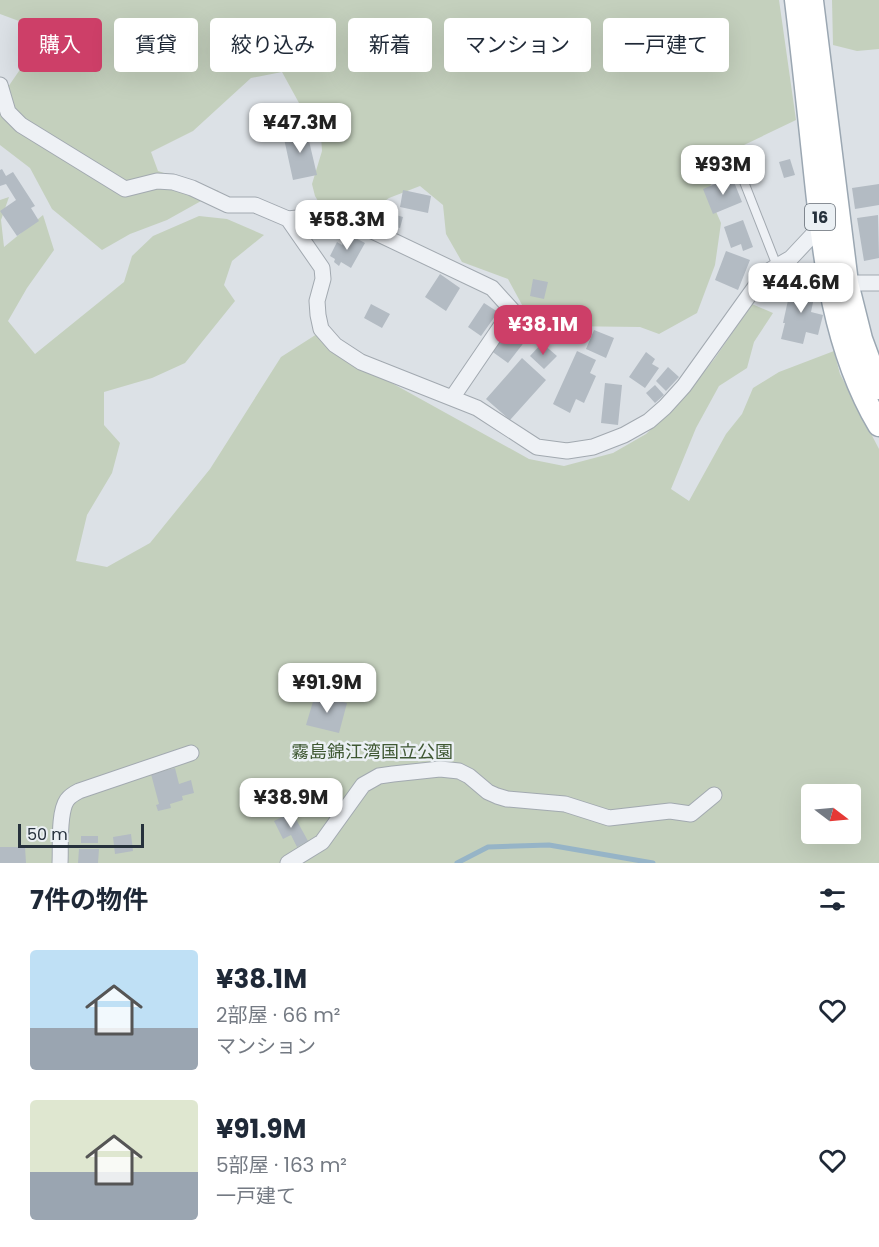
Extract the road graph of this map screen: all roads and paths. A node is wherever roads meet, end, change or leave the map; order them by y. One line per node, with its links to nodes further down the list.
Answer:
1 (796, 0): 6 (main road, 16)
2 (812, 0): 8 (main road, 16)
3 (0, 85): 5 (street)
4 (737, 164): 7 (lane)
5 (288, 219): 11 (street); 11 (street)
6 (821, 226): 7 (street); 12 (main road, 16)
7 (777, 266): 11 (street)
8 (847, 283): 9 (street); 10 (main road, 16)
9 (879, 283)
10 (879, 388)
11 (452, 398)
12 (879, 425)
13 (192, 753): 15 (street)
14 (714, 795): 16 (street)
15 (60, 863)
16 (288, 863)

